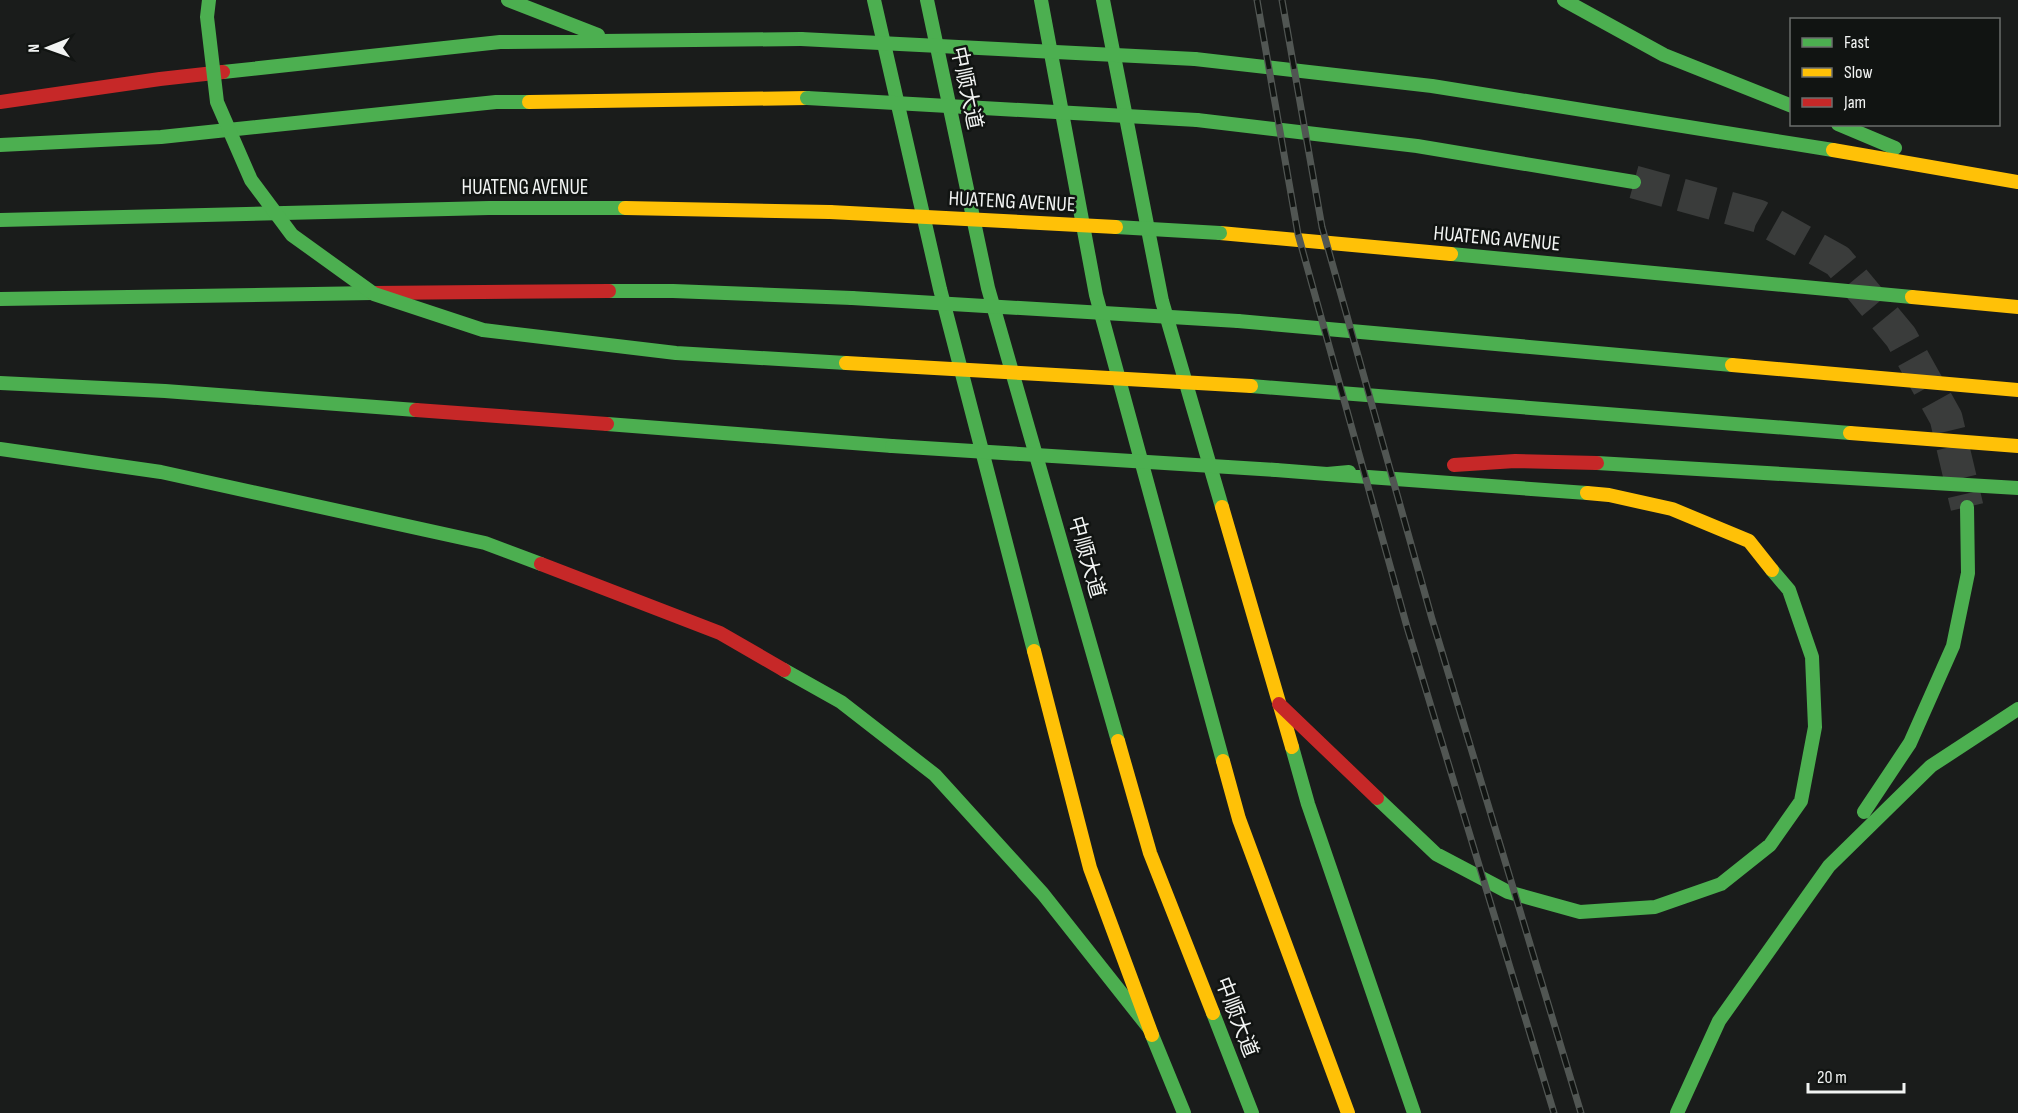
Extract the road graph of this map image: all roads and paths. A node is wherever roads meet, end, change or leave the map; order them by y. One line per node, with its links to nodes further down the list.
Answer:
1 (209, 0): 21 (main road, bridge)
2 (508, 0): 8 (main road)
3 (874, 0): 31 (main road)
4 (927, 0): 33 (main road, 中顺大道)
5 (1041, 0): 34 (main road)
6 (1103, 0): 28 (main road)
7 (1564, 0): 10 (main road)
8 (614, 41): 9 (main road); 13 (main road, bridge)
9 (0, 102)
10 (1790, 106)
11 (1843, 126): 13 (main road)
12 (0, 145): 14 (main road, bridge)
13 (1950, 170): 15 (main road)
14 (1634, 182)
15 (2018, 182)
16 (0, 220): 18 (main road, HUATENG AVENUE, bridge)
17 (0, 299): 20 (main road, bridge)
18 (2018, 307)
19 (0, 383): 25 (main road, bridge)
20 (2018, 390)
21 (2018, 446)
22 (0, 448): 31 (main road)
23 (1445, 466): 26 (main road)
24 (1421, 467): 25 (main road)
25 (1327, 474): 28 (main road)
26 (2018, 488)
27 (1966, 507): 30 (main road)
28 (1279, 704): 35 (main road)
29 (2018, 709): 30 (main road)
30 (1829, 866): 36 (main road)
31 (1149, 1028): 32 (main road)
32 (1184, 1113)
33 (1252, 1113)
34 (1348, 1113)
35 (1414, 1113)
36 (1677, 1113)

